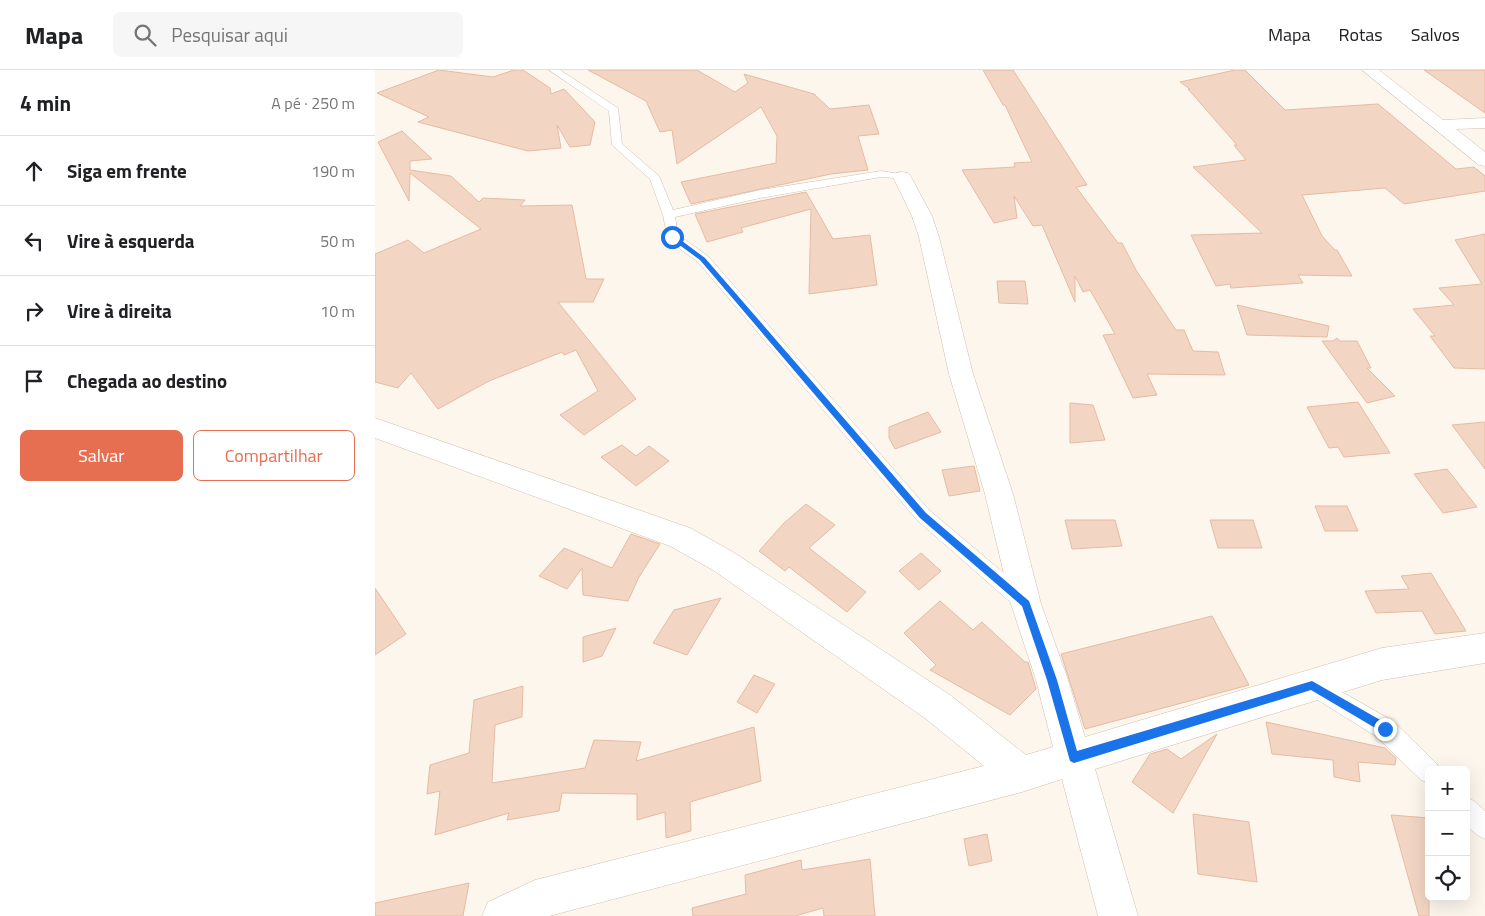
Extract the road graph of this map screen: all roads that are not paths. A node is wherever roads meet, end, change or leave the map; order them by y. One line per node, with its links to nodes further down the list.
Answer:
1 (554, 70): 7 (lane)
2 (1370, 70): 4 (street)
3 (1485, 123): 4 (street)
4 (1441, 126): 5 (street)
5 (1485, 161)
6 (902, 177): 7 (lane); 9 (street)
7 (669, 216): 9 (lane)
8 (375, 428): 14 (street)
9 (1026, 604): 12 (street)
10 (1485, 648): 11 (street)
11 (1312, 685): 12 (street); 13 (lane)
12 (1074, 758): 14 (street); 18 (street)
13 (1425, 768)
14 (1022, 774): 17 (street)
15 (1468, 811): 16 (lane)
16 (1485, 827)
17 (502, 916)
18 (1118, 916)

